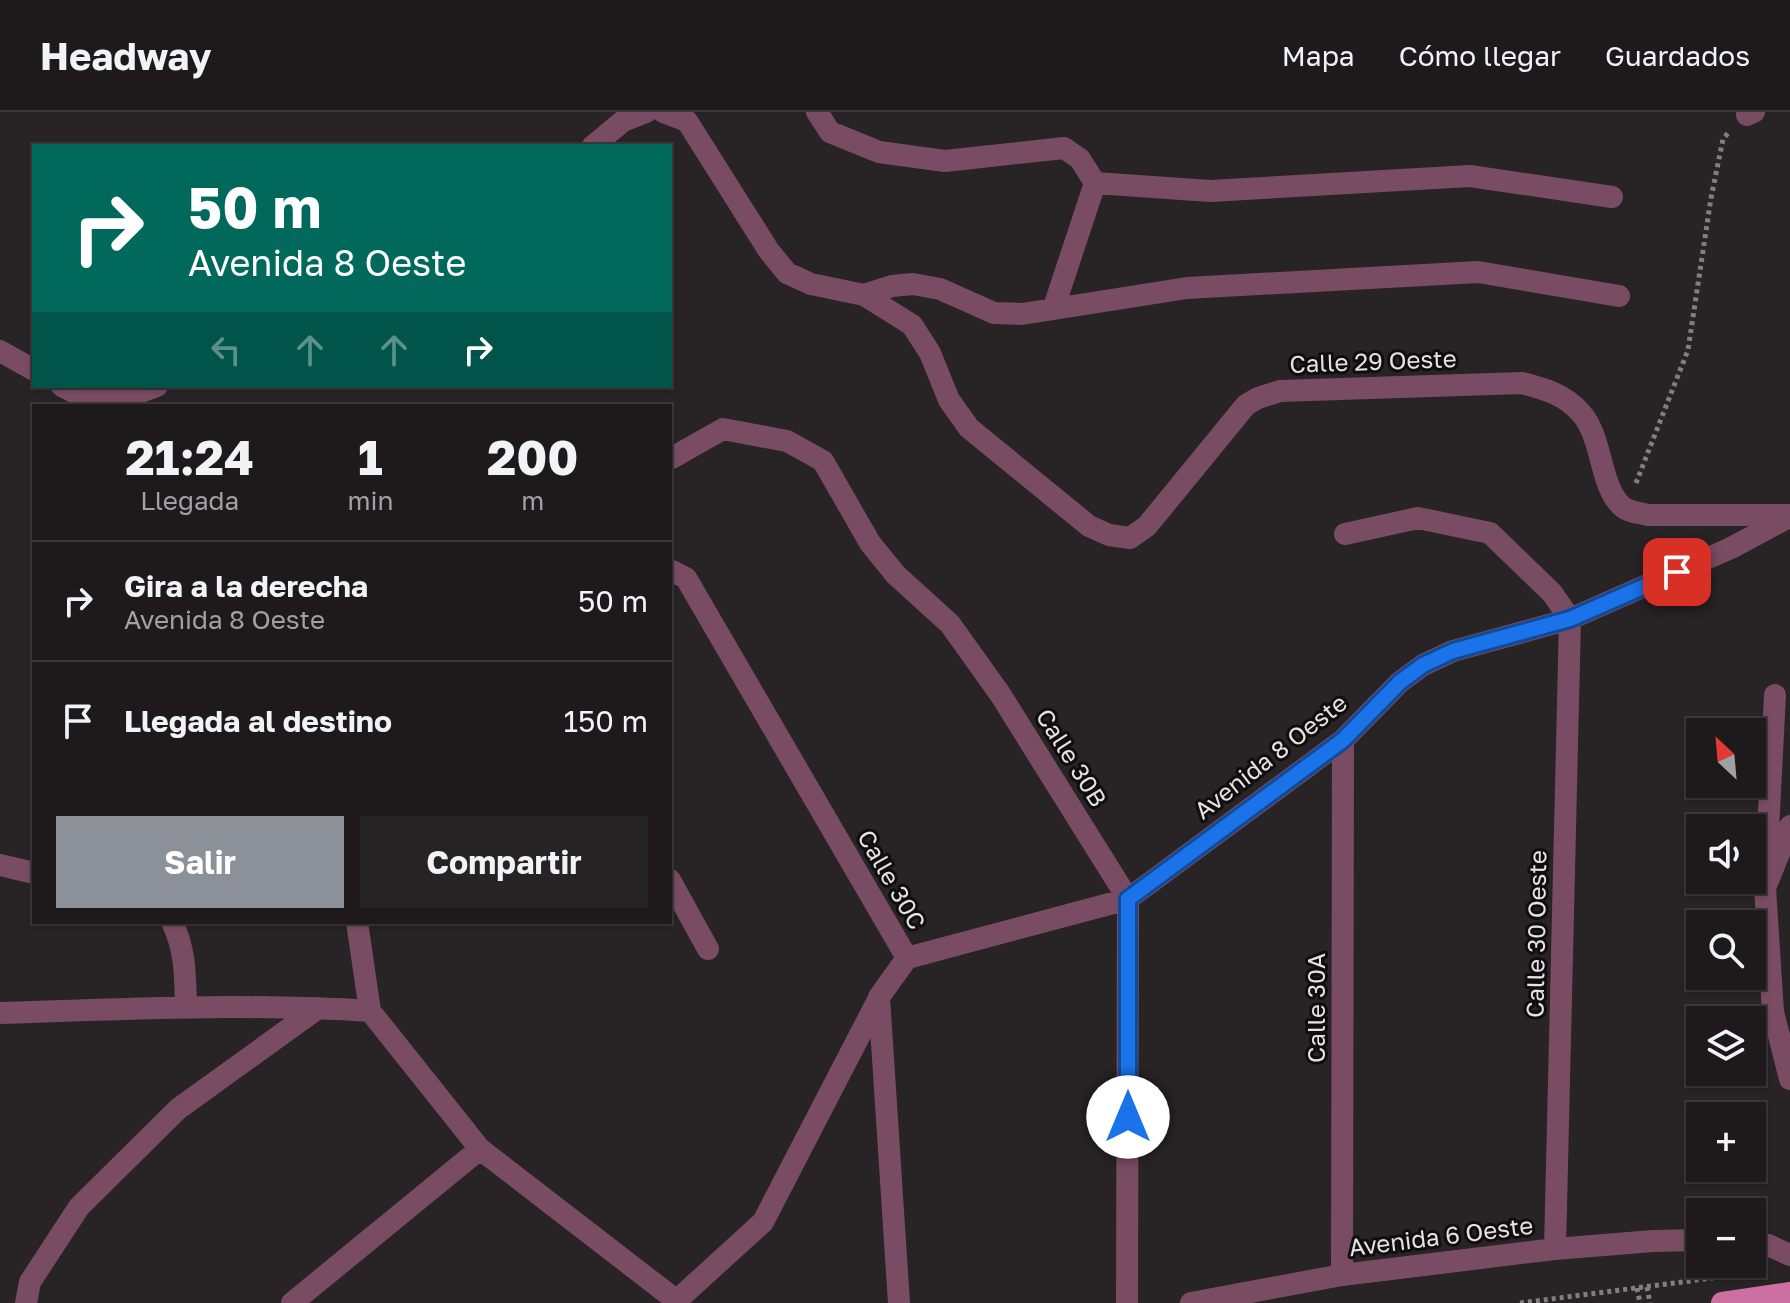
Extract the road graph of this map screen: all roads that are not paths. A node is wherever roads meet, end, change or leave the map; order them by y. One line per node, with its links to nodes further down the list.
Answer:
1 (646, 112): 4 (street)
2 (663, 112): 7 (street, Calle 29 Oeste)
3 (817, 112): 5 (street)
4 (595, 144)
5 (1095, 183): 6 (street); 9 (street)
6 (1612, 197)
7 (864, 295): 9 (street); 15 (street, Calle 29 Oeste)
8 (1619, 296): 9 (street)
9 (1054, 307)
10 (0, 351): 11 (street)
11 (32, 369)
12 (66, 388): 13 (street)
13 (152, 388)
14 (672, 458): 28 (street, Calle 30B)
15 (1790, 516): 18 (street, Avenida 8 Oeste)
16 (1345, 534): 18 (street)
17 (672, 571): 32 (street, Calle 30C)
18 (1570, 619): 20 (street, Avenida 8 Oeste); 42 (street, Calle 30 Oeste)
19 (1775, 695): 23 (street)
20 (1343, 740): 28 (street, Avenida 8 Oeste); 44 (street, Calle 30A)
21 (1790, 826): 26 (street)
22 (0, 865): 24 (street)
23 (1766, 869)
24 (32, 873)
25 (672, 884): 31 (street)
26 (1766, 886)
27 (1765, 894): 38 (street)
28 (1128, 899): 32 (street, Avenida 8 Oeste); 50 (street)
29 (173, 924): 34 (street)
30 (357, 924): 36 (street)
31 (708, 949)
32 (907, 958): 33 (street, Calle 30C)
33 (879, 997): 46 (street); 49 (street)
34 (186, 1007): 35 (street); 37 (street)
35 (318, 1008): 36 (street); 47 (street)
36 (370, 1011): 39 (street)
37 (0, 1013)
38 (1790, 1079)
39 (480, 1149): 46 (street); 48 (street)
40 (1686, 1240): 42 (street, Avenida 6 Oeste)
41 (1766, 1245): 43 (street)
42 (1555, 1249): 44 (street, Avenida 6 Oeste)
43 (1790, 1255)
44 (1342, 1275): 51 (street, Avenida 6 Oeste)
45 (1790, 1293): 52 (main road)
46 (676, 1302)
47 (26, 1303)
48 (292, 1303)
49 (899, 1303)
50 (1127, 1303)
51 (1191, 1303)
52 (1722, 1303)

